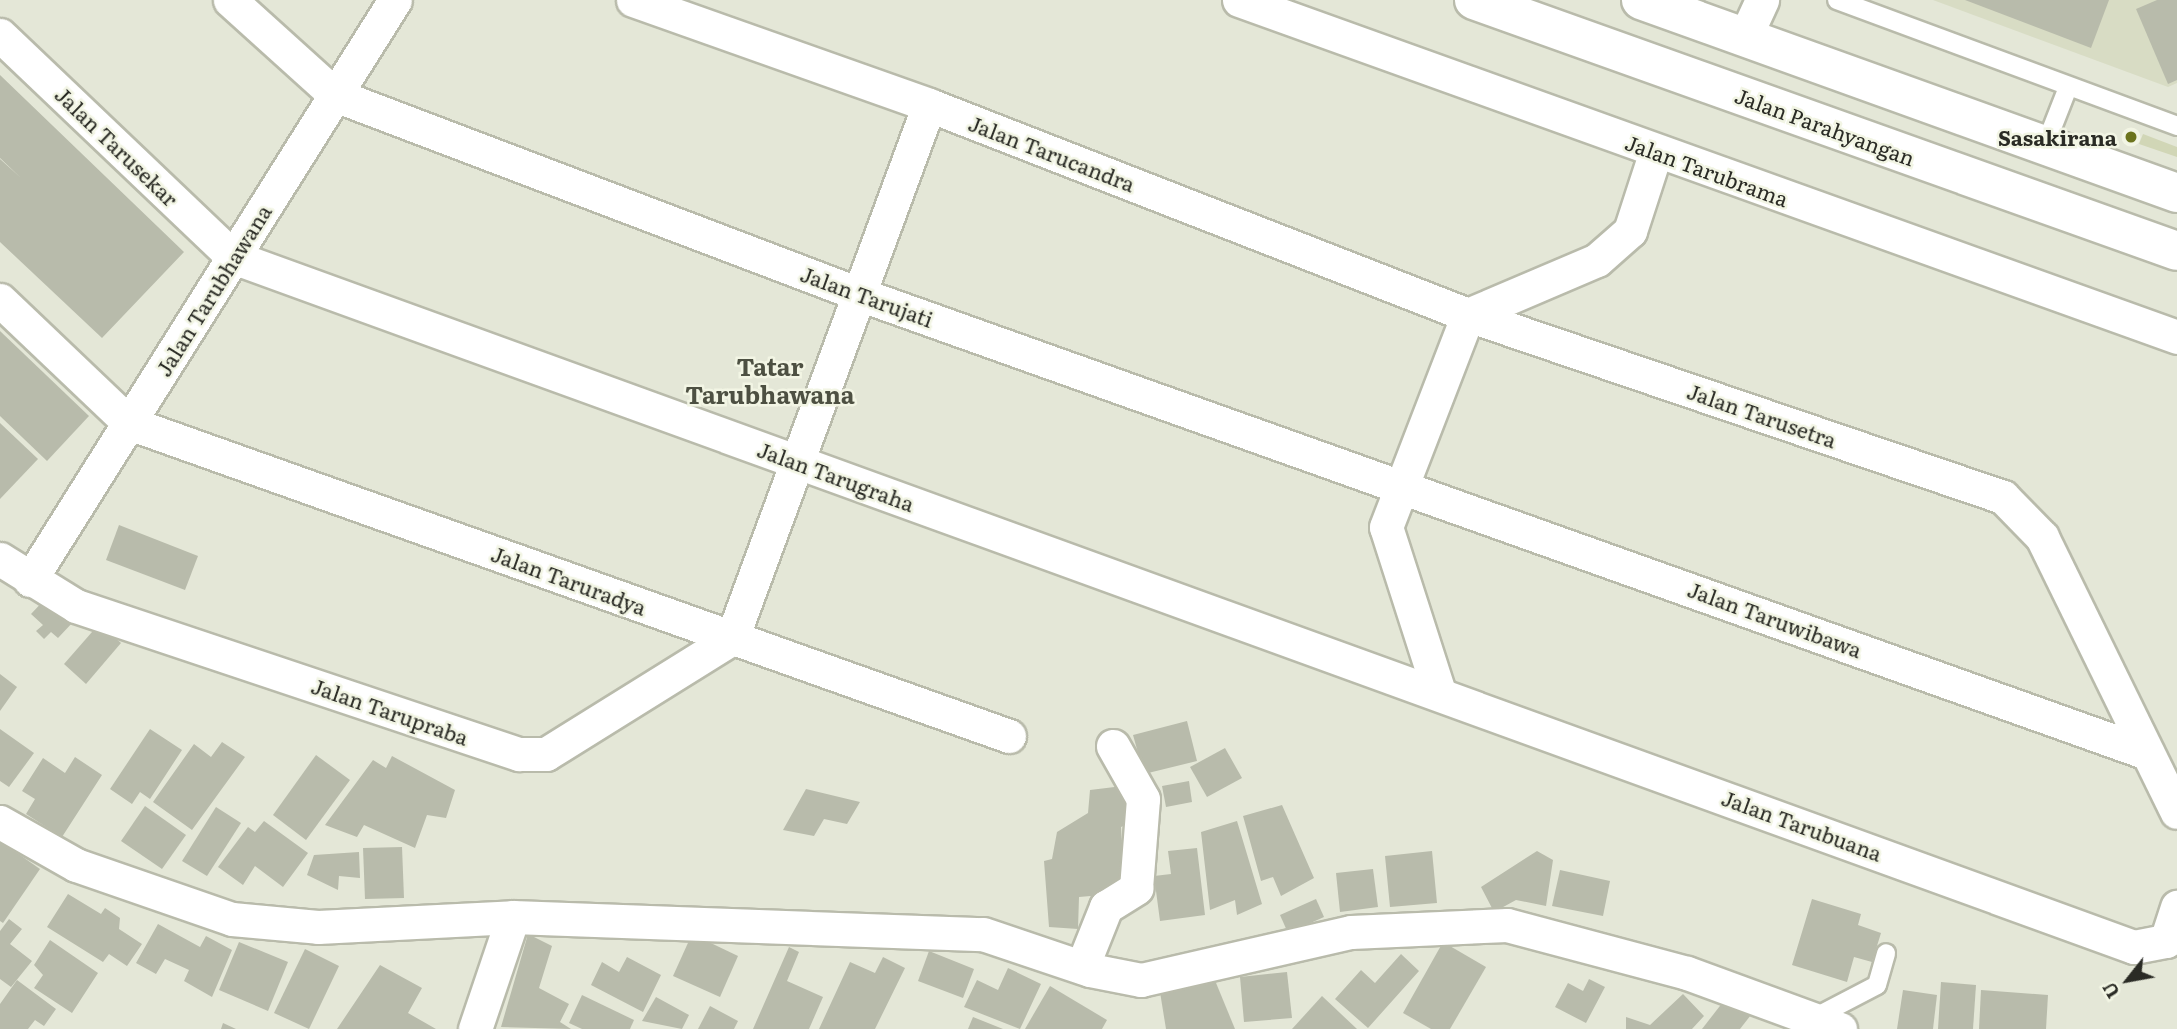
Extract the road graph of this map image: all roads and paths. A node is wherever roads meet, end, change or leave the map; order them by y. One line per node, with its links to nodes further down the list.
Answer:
1 (230, 0): 13 (street)
2 (395, 0): 13 (street, Jalan Tarubhawana)
3 (633, 0): 14 (street, Jalan Tarucandra)
4 (1239, 0): 17 (street, Jalan Tarubrama)
5 (1474, 0): 19 (main road, Jalan Parahyangan)
6 (1641, 0): 9 (main road)
7 (1762, 0): 11 (street)
8 (1837, 0): 12 (lane)
9 (1701, 10): 11 (main road)
10 (0, 35): 20 (street, Jalan Tarusekar)
11 (1745, 37): 16 (main road)
12 (2067, 90): 15 (lane); 16 (lane)
13 (335, 95): 20 (street, Jalan Tarubhawana); 21 (street, Jalan Tarujati)
14 (929, 105): 21 (street); 23 (street, Jalan Tarucandra)
15 (2177, 126)
16 (2045, 146): 18 (main road)
17 (1656, 151): 23 (street); 24 (street, Jalan Tarubrama)
18 (2177, 192)
19 (2177, 251)
20 (233, 257): 25 (street, Jalan Tarubhawana); 26 (street, Jalan Tarugraha)
21 (859, 294): 26 (street); 27 (street, Jalan Tarujati)
22 (0, 300): 25 (street)
23 (1468, 315): 27 (street); 34 (street, Jalan Tarusetra)
24 (2177, 337)
25 (129, 423): 29 (street, Jalan Tarubhawana); 30 (street, Jalan Taruradya)
26 (797, 462): 30 (street); 31 (street, Jalan Tarugraha)
27 (1404, 485): 31 (street); 34 (street, Jalan Taruwibawa)
28 (0, 559): 29 (street, Jalan Tarupraba)
29 (30, 580): 30 (street, Jalan Tarupraba)
30 (732, 638): 32 (street, Jalan Taruradya)
31 (1439, 692): 37 (street, Jalan Tarubuana)
32 (1009, 736)
33 (1113, 746): 40 (street)
34 (2147, 753): 35 (street, Jalan Tarusetra)
35 (2177, 812)
36 (0, 822): 38 (street)
37 (2177, 907)
38 (513, 917): 40 (street); 42 (street)
39 (1886, 953): 41 (lane)
40 (1082, 967): 41 (street)
41 (1818, 1026)
42 (479, 1027)

